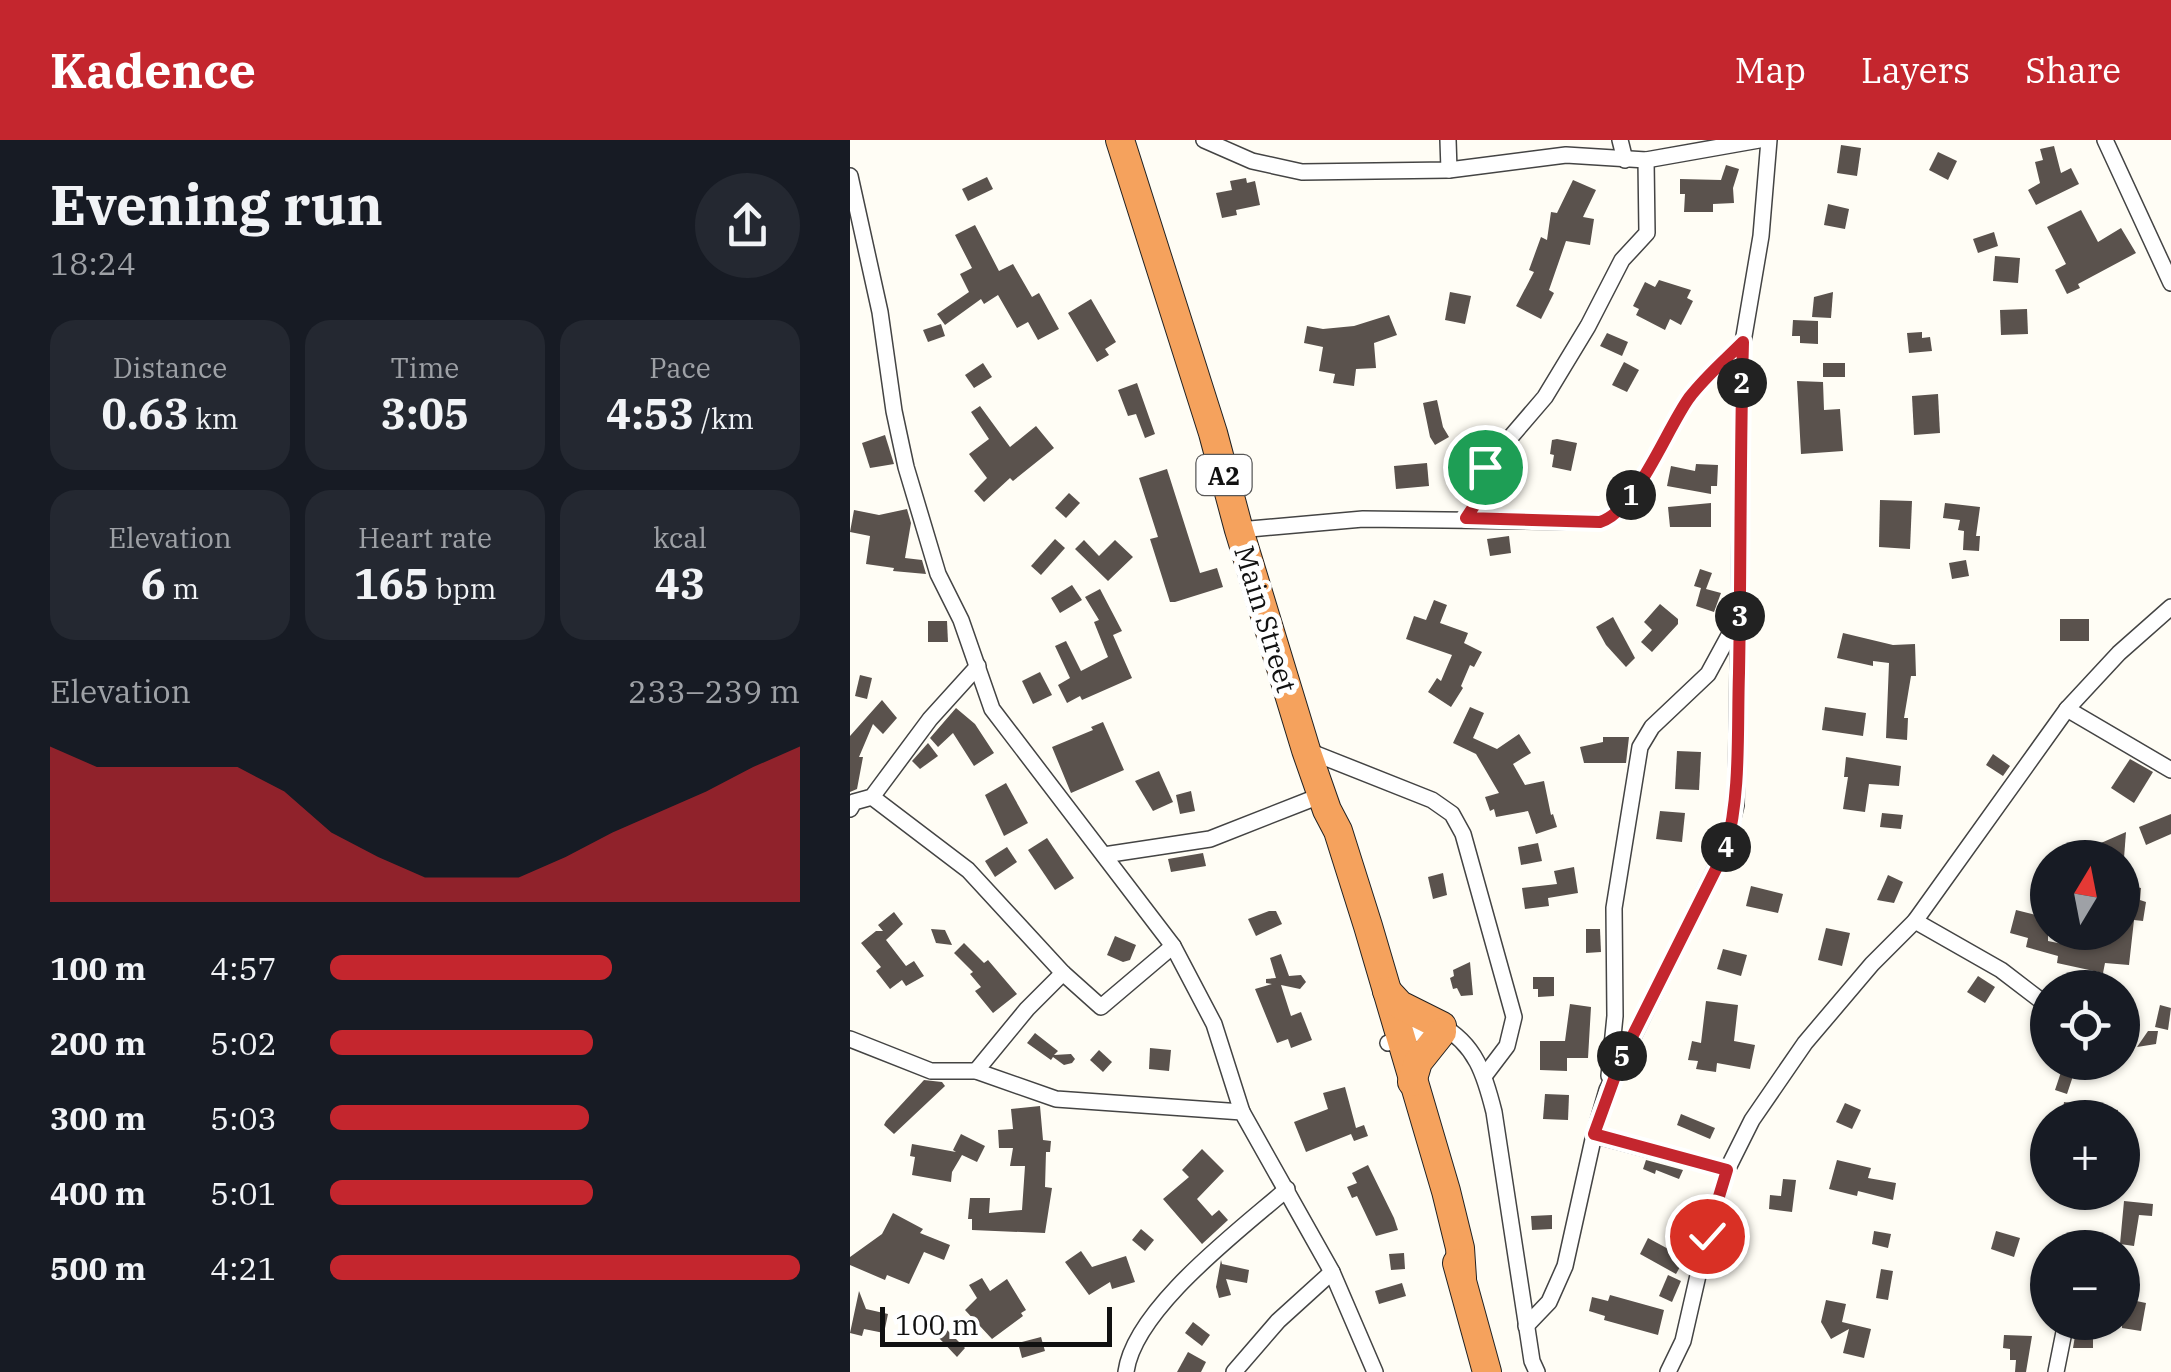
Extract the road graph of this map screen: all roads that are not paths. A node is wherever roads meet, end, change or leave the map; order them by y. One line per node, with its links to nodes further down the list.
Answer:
1 (1120, 140): 15 (highway, Main Street / A2)
2 (1204, 140): 10 (street)
3 (1448, 140): 10 (street)
4 (1620, 140): 8 (street)
5 (1759, 140): 9 (street)
6 (1768, 140): 13 (street)
7 (2105, 140): 12 (street)
8 (1626, 160): 9 (street); 10 (street)
9 (1646, 160): 14 (street)
10 (1449, 170)
11 (850, 176): 18 (street)
12 (2171, 283)
13 (1743, 342): 14 (street); 17 (street)
14 (1466, 518): 15 (street)
15 (1238, 530): 20 (highway, Main Street / A2)
16 (2171, 607): 19 (street)
17 (1740, 615): 37 (street); 37 (street)
18 (978, 666): 22 (street); 25 (street)
19 (2067, 710): 21 (street); 26 (street)
20 (1306, 750): 23 (highway, Main Street / A2); 35 (street)
21 (2171, 770)
22 (872, 798): 24 (street); 28 (street)
23 (1324, 802): 25 (street); 29 (highway, Main Street / A2); 32 (highway, Main Street / A2)
24 (851, 804)
25 (1104, 854): 27 (street)
26 (1916, 921): 30 (street); 40 (street)
27 (1173, 946): 28 (street); 38 (street)
28 (1062, 974): 34 (street)
29 (1387, 992): 31 (highway); 32 (highway, Main Street / A2)
30 (2030, 992)
31 (1446, 1030): 32 (street); 35 (street); 36 (highway)
32 (1392, 1035): 36 (highway, A2); 43 (highway, A2)
33 (850, 1039): 34 (street)
34 (976, 1071): 38 (street)
35 (1484, 1075): 44 (street)
36 (1412, 1082): 43 (highway, A2)
37 (1608, 1090): 39 (street)
38 (1242, 1112): 41 (street)
39 (1594, 1134): 40 (street); 44 (street)
40 (1727, 1170): 51 (street)
41 (1287, 1189): 42 (street); 46 (street)
42 (1332, 1272): 47 (street); 48 (street)
43 (1462, 1278): 49 (highway, A2)
44 (1526, 1326): 50 (street)
45 (2062, 1340): 52 (street)
46 (1126, 1372)
47 (1234, 1372)
48 (1376, 1372)
49 (1487, 1372)
50 (1538, 1372)
51 (1668, 1372)
52 (2056, 1372)

